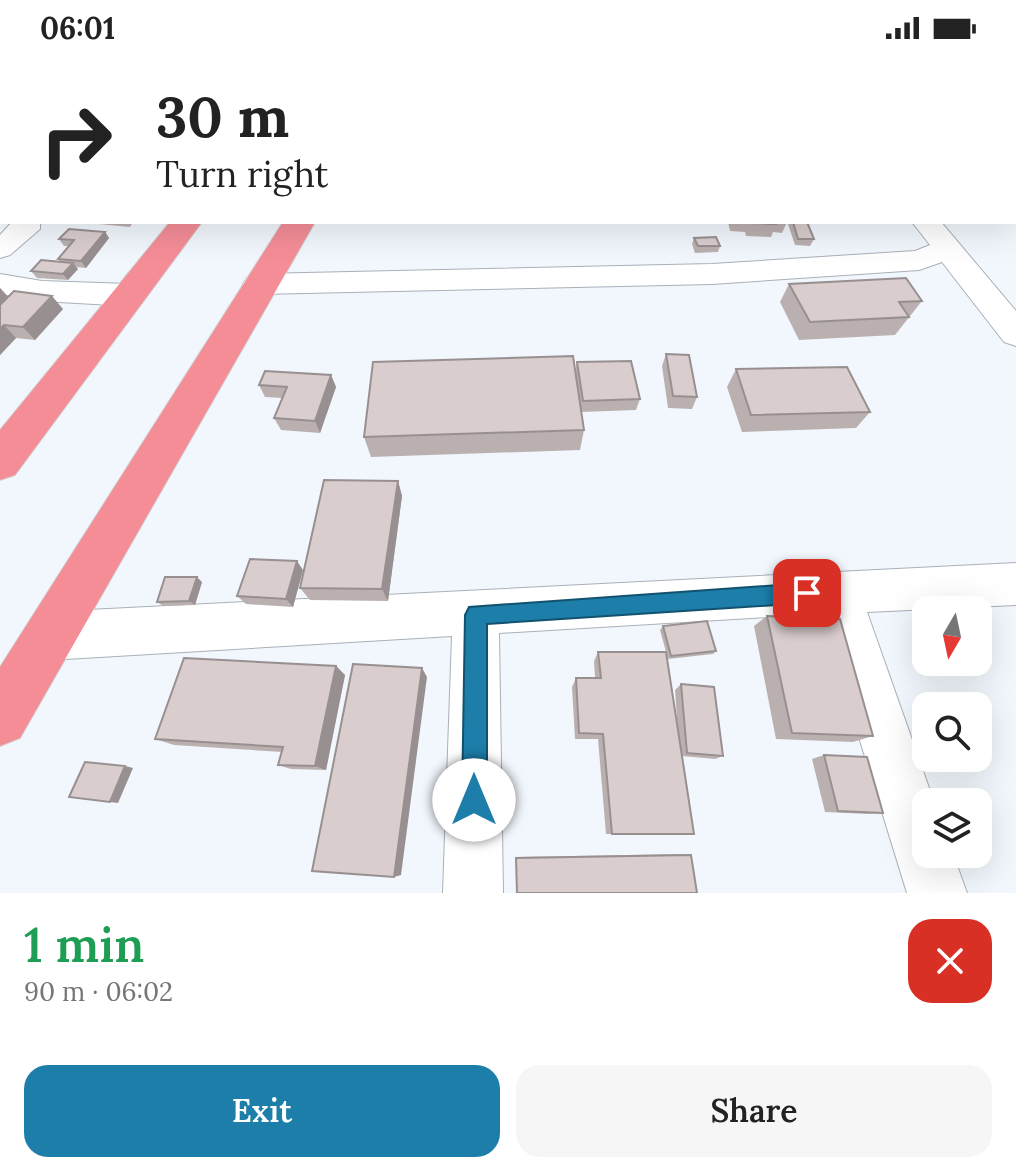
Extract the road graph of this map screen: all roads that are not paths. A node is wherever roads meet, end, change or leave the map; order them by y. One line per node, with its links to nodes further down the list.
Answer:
1 (26, 224): 5 (street)
2 (184, 224): 9 (highway)
3 (298, 224): 8 (highway)
4 (928, 224): 6 (street)
5 (0, 249)
6 (948, 249): 8 (street); 10 (street)
7 (0, 284): 9 (street)
8 (259, 284): 15 (highway)
9 (129, 295): 11 (highway)
10 (1016, 334)
11 (0, 462)
12 (1016, 584): 13 (street)
13 (837, 591): 14 (street); 18 (street)
14 (476, 615): 15 (street); 17 (street)
15 (49, 636): 16 (highway)
16 (0, 718)
17 (473, 893)
18 (937, 893)

